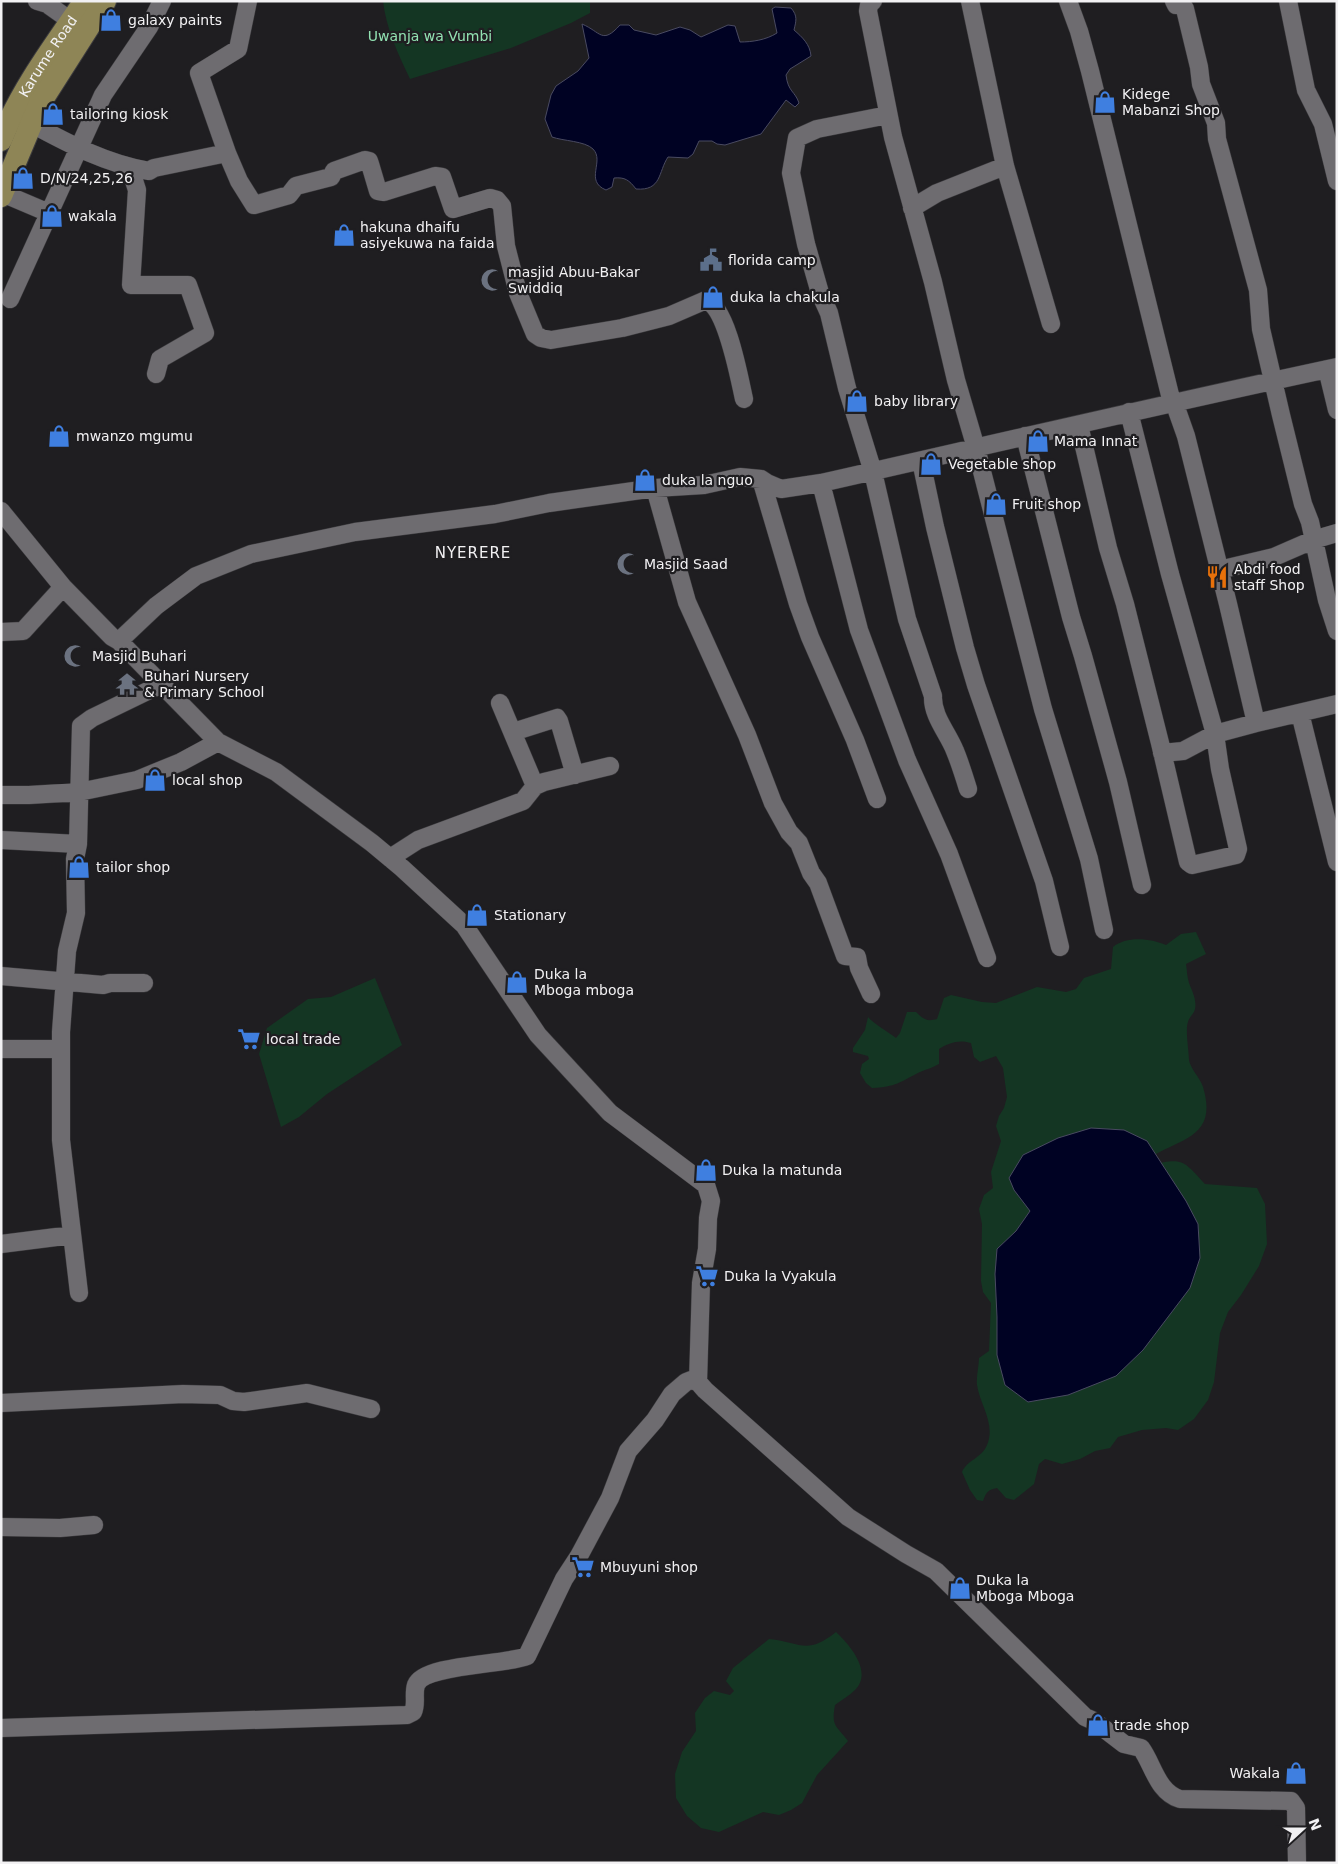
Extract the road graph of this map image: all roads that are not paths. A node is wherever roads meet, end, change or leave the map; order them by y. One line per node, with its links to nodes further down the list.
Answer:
1 (37, 1): 11 (street)
2 (85, 1): 11 (main road, Karume Road)
3 (105, 1): 13 (main road)
4 (162, 1): 15 (street)
5 (248, 1): 16 (street)
6 (873, 1): 12 (street)
7 (970, 1): 17 (street)
8 (1068, 1): 29 (street)
9 (1174, 1): 27 (street)
10 (1288, 1): 19 (street)
11 (71, 21): 14 (main road, Karume Road)
12 (888, 115): 21 (street); 36 (street)
13 (32, 124): 15 (street); 20 (main road)
14 (1, 140)
15 (78, 149): 18 (street); 22 (street)
16 (227, 153): 18 (street); 28 (street)
17 (1005, 166): 21 (street); 24 (street)
18 (130, 168): 26 (street)
19 (1337, 181)
20 (2, 194): 22 (street)
21 (912, 208): 34 (street)
22 (49, 213): 23 (street)
23 (10, 298)
24 (1051, 324)
25 (1333, 368): 27 (street); 30 (street)
26 (156, 374)
27 (1274, 381): 29 (street); 42 (street)
28 (744, 399)
29 (1173, 402): 31 (street); 43 (street)
30 (1337, 410)
31 (1129, 412): 32 (street); 54 (street)
32 (1079, 425): 33 (street); 56 (street)
33 (1025, 436): 34 (street); 68 (street)
34 (976, 448): 35 (street); 69 (street)
35 (921, 460): 36 (street); 70 (street)
36 (873, 472): 38 (street); 60 (street)
37 (761, 479): 38 (street); 39 (street); 63 (street)
38 (821, 484): 71 (street)
39 (655, 488): 47 (street); 75 (street)
40 (1, 511): 44 (street)
41 (1337, 533): 42 (street)
42 (1313, 540): 43 (street); 45 (street)
43 (1219, 570): 52 (street)
44 (63, 587): 46 (street); 47 (street)
45 (1337, 631)
46 (1, 632)
47 (119, 641): 48 (street)
48 (162, 684): 55 (street); 61 (street)
49 (500, 703): 53 (street)
50 (1337, 704): 51 (street)
51 (1300, 713): 52 (street); 67 (street)
52 (1256, 723): 54 (street)
53 (513, 732): 58 (street); 59 (street)
54 (1216, 734): 56 (street); 56 (street)
55 (218, 742): 61 (street); 66 (street)
56 (1162, 753)
57 (610, 766): 58 (street)
58 (575, 775): 59 (street)
59 (535, 786): 66 (street)
60 (968, 789)
61 (79, 792): 62 (street); 65 (street)
62 (1, 794)
63 (877, 798)
64 (1, 840): 65 (street)
65 (78, 844): 73 (street)
66 (390, 858): 81 (street)
67 (1337, 862)
68 (1142, 885)
69 (1104, 930)
70 (1060, 947)
71 (987, 958)
72 (1, 976): 73 (street)
73 (63, 983): 74 (street); 77 (street)
74 (144, 983)
75 (871, 994)
76 (1, 1049): 77 (street)
77 (62, 1049): 78 (street)
78 (72, 1235): 79 (street); 80 (street)
79 (1, 1244)
80 (79, 1292)
81 (698, 1382): 86 (street); 87 (street)
82 (1, 1403): 83 (street)
83 (371, 1410)
84 (94, 1525): 85 (street)
85 (1, 1526)
86 (1, 1728)
87 (1297, 1863)

